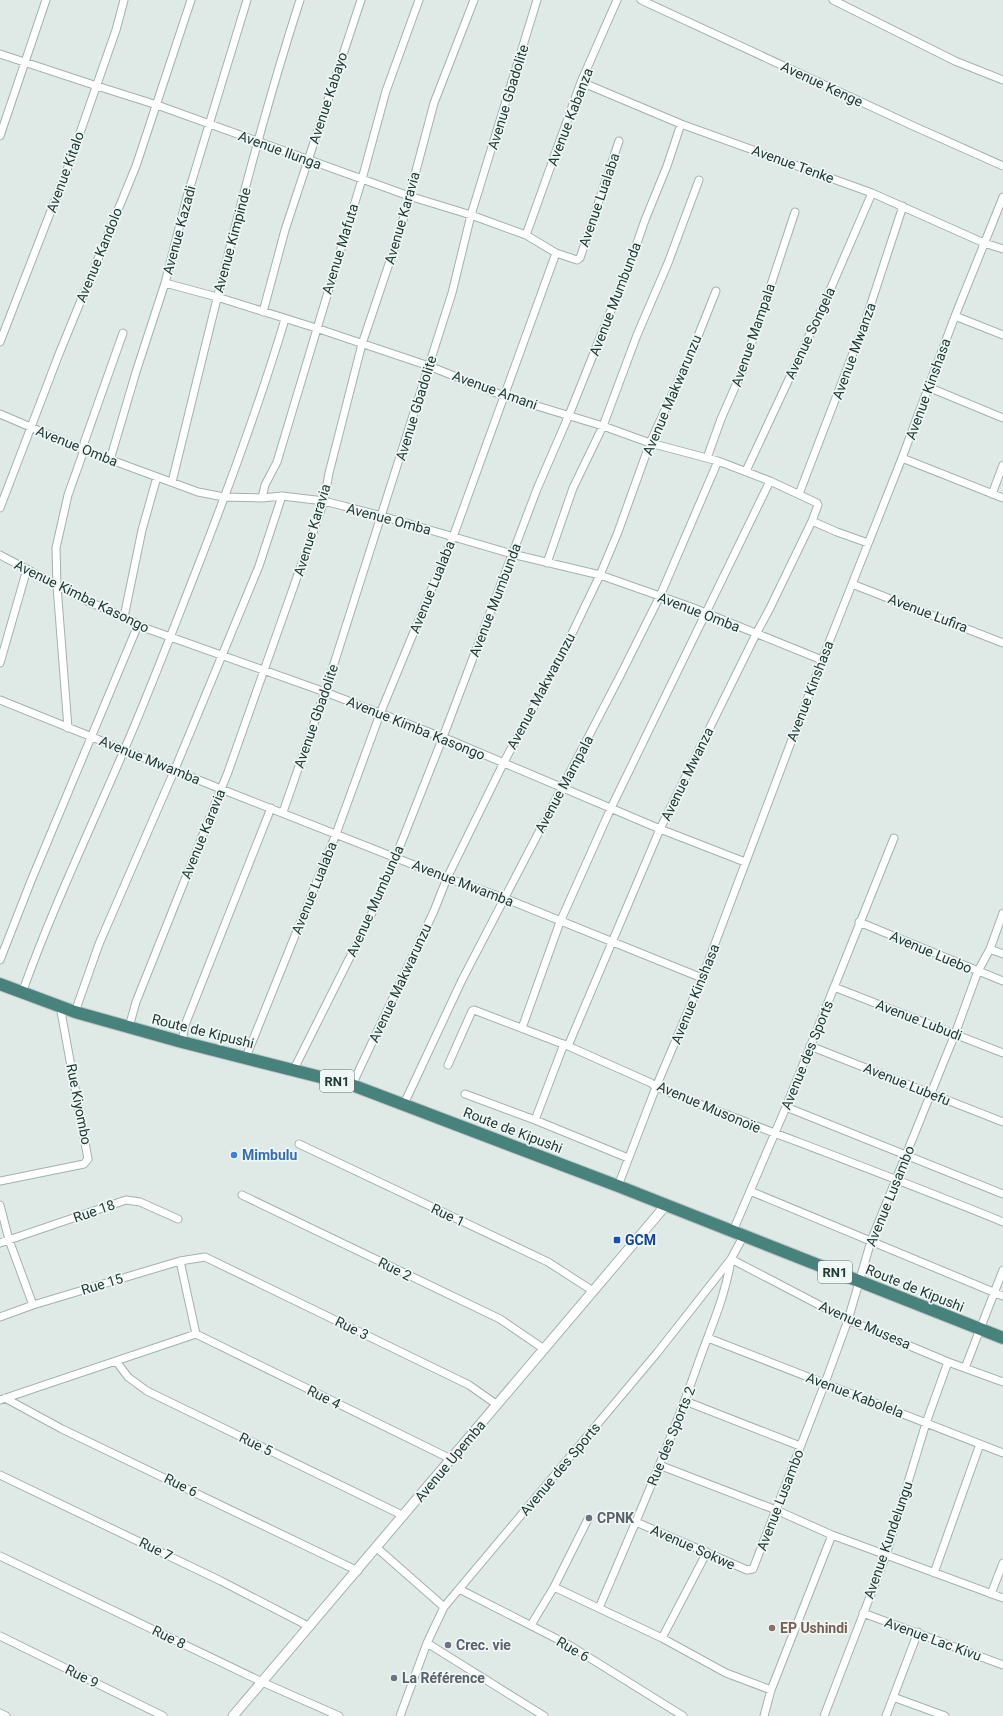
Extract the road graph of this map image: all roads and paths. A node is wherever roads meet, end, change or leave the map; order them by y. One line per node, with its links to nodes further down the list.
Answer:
1 (46, 0): 14 (street)
2 (124, 0): 17 (street, Avenue Kitalo)
3 (191, 0): 18 (street, Avenue Kandolo)
4 (247, 0): 20 (street, Avenue Kazadi)
5 (300, 0): 23 (street, Avenue Kimpinde)
6 (361, 0): 24 (street, Avenue Kabayo)
7 (419, 0): 26 (street, Avenue Mafuta)
8 (474, 0): 29 (street, Avenue Karavia)
9 (537, 0): 33 (street, Avenue Gbadolite)
10 (617, 0): 16 (street, Avenue Kabanza)
11 (642, 0): 25 (street, Avenue Kenge)
12 (833, 0): 15 (street)
13 (0, 54): 14 (street, Avenue Ilunga)
14 (24, 63): 17 (street, Avenue Ilunga); 21 (street)
15 (1003, 80)
16 (582, 82): 19 (street, Avenue Tenke); 34 (street, Avenue Kabanza)
17 (97, 86): 18 (street, Avenue Ilunga); 47 (street, Avenue Kitalo)
18 (157, 104): 20 (street, Avenue Ilunga); 56 (street, Avenue Kandolo)
19 (681, 124): 28 (street, Avenue Tenke); 53 (street, Avenue Mumbunda)
20 (209, 125): 23 (street, Avenue Ilunga); 38 (street, Avenue Kazadi)
21 (0, 136)
22 (619, 141): 37 (street, Avenue Lualaba)
23 (258, 142): 24 (street, Avenue Ilunga); 40 (street, Avenue Kimpinde)
24 (308, 161): 26 (street, Avenue Ilunga); 41 (street, Avenue Kabayo)
25 (1003, 166)
26 (362, 179): 29 (street, Avenue Ilunga); 44 (street, Avenue Mafuta)
27 (699, 180): 55 (street)
28 (872, 193): 31 (street, Avenue Tenke); 64 (street, Avenue Songela)
29 (409, 196): 33 (street, Avenue Ilunga); 48 (street, Avenue Karavia)
30 (1003, 197): 35 (street, Avenue Kinshasa)
31 (903, 206): 35 (street, Avenue Tenke); 68 (street, Avenue Mwanza)
32 (795, 212): 59 (street, Avenue Mampala)
33 (471, 215): 34 (street, Avenue Ilunga); 49 (street, Avenue Gbadolite)
34 (526, 236): 37 (street, Avenue Ilunga)
35 (984, 242): 36 (street, Avenue Tenke); 42 (street, Avenue Kinshasa)
36 (1003, 249)
37 (556, 252): 51 (street, Avenue Lualaba)
38 (165, 283): 40 (street, Avenue Amani); 61 (street, Avenue Kazadi)
39 (716, 291): 57 (street, Avenue Makwarunzu)
40 (217, 297): 41 (street, Avenue Amani); 67 (street, Avenue Kimpinde)
41 (263, 312): 43 (street, Avenue Amani)
42 (955, 316): 46 (street); 50 (street, Avenue Kinshasa)
43 (285, 319): 44 (street, Avenue Amani); 71 (street)
44 (316, 328): 48 (street, Avenue Amani); 72 (street, Avenue Mafuta)
45 (123, 333): 58 (street)
46 (1003, 335)
47 (0, 342)
48 (362, 344): 49 (street, Avenue Amani); 74 (street, Avenue Karavia)
49 (429, 366): 51 (street, Avenue Amani); 77 (street, Avenue Gbadolite)
50 (928, 387): 54 (street); 60 (street, Avenue Kinshasa)
51 (504, 396): 53 (street, Avenue Amani); 79 (street, Avenue Lualaba)
52 (0, 414): 56 (street, Avenue Omba)
53 (569, 415): 55 (street, Avenue Amani); 81 (street, Avenue Mumbunda)
54 (1003, 418)
55 (603, 426): 57 (street, Avenue Amani); 83 (street)
56 (31, 428): 58 (street, Avenue Omba); 76 (street, Avenue Kandolo)
57 (650, 444): 59 (street, Avenue Amani); 85 (street, Avenue Makwarunzu)
58 (84, 450): 61 (street, Avenue Omba); 87 (street)
59 (707, 458): 62 (street, Avenue Amani)
60 (902, 458): 69 (street); 80 (street, Avenue Kinshasa)
61 (110, 460): 65 (street, Avenue Omba)
62 (718, 461): 64 (street, Avenue Amani); 88 (street, Avenue Mampala)
63 (1003, 464): 69 (street)
64 (746, 472): 66 (street, Avenue Amani)
65 (157, 477): 67 (street, Avenue Omba); 90 (street)
66 (770, 481): 68 (street, Avenue Amani); 89 (street)
67 (172, 482): 71 (street, Avenue Omba)
68 (799, 494): 75 (street, Avenue Amani)
69 (992, 494): 73 (street)
70 (282, 496): 72 (street, Avenue Omba); 74 (street, Avenue Omba); 95 (street)
71 (224, 497): 72 (street, Avenue Omba); 93 (street)
72 (262, 498)
73 (1003, 498)
74 (324, 501): 77 (street, Avenue Omba); 98 (street, Avenue Karavia)
75 (818, 507): 78 (street, Avenue Mwanza)
76 (0, 508)
77 (382, 516): 79 (street, Avenue Omba); 99 (street, Avenue Gbadolite)
78 (812, 520): 80 (street); 92 (street, Avenue Mwanza)
79 (453, 537): 81 (street, Avenue Omba); 101 (street, Avenue Lualaba)
80 (868, 543): 86 (street, Avenue Kinshasa)
81 (512, 554): 83 (street, Avenue Omba); 103 (street, Avenue Mumbunda)
82 (0, 555): 84 (street, Avenue Kimba Kasongo)
83 (547, 563): 85 (street, Avenue Omba)
84 (27, 569): 87 (street, Avenue Kimba Kasongo); 97 (street)
85 (600, 576): 88 (street, Avenue Omba); 106 (street, Avenue Makwarunzu)
86 (852, 584): 94 (street, Avenue Lufira); 96 (street, Avenue Kinshasa)
87 (57, 586): 90 (street, Avenue Kimba Kasongo); 102 (street)
88 (660, 596): 89 (street, Avenue Omba); 108 (street, Avenue Mampala)
89 (705, 614): 92 (street, Avenue Omba); 111 (street)
90 (124, 617): 91 (street, Avenue Kimba Kasongo)
91 (138, 625): 93 (street, Avenue Kimba Kasongo); 104 (street)
92 (756, 634): 96 (street, Avenue Omba); 113 (street, Avenue Mwanza)
93 (172, 637): 95 (street, Avenue Kimba Kasongo); 105 (street)
94 (1003, 643)
95 (221, 655): 98 (street, Avenue Kimba Kasongo); 107 (street)
96 (822, 660): 117 (street, Avenue Kinshasa)
97 (0, 663)
98 (264, 669): 99 (street, Avenue Kimba Kasongo); 109 (street, Avenue Karavia)
99 (325, 692): 101 (street, Avenue Kimba Kasongo); 112 (street, Avenue Gbadolite)
100 (0, 700): 102 (street, Avenue Mwamba)
101 (380, 714): 103 (street, Avenue Kimba Kasongo); 114 (street, Avenue Lualaba)
102 (68, 728): 104 (street, Avenue Mwamba)
103 (443, 737): 106 (street, Avenue Kimba Kasongo); 116 (street, Avenue Mumbunda)
104 (92, 738): 105 (street, Avenue Mwamba); 126 (street)
105 (124, 749): 107 (street, Avenue Mwamba); 132 (street)
106 (504, 762): 108 (street, Avenue Kimba Kasongo); 118 (street, Avenue Makwarunzu)
107 (175, 769): 109 (street, Avenue Mwamba); 134 (street)
108 (563, 787): 111 (street, Avenue Kimba Kasongo); 119 (street, Avenue Mampala)
109 (221, 789): 110 (street, Avenue Mwamba); 135 (street, Avenue Karavia)
110 (270, 808): 112 (street, Avenue Mwamba); 138 (street)
111 (611, 808): 113 (street, Avenue Kimba Kasongo); 121 (street)
112 (283, 812): 114 (street, Avenue Mwamba)
113 (660, 830): 117 (street, Avenue Kimba Kasongo); 123 (street, Avenue Mwanza)
114 (336, 834): 116 (street, Avenue Mwamba); 142 (street, Avenue Lualaba)
115 (894, 838): 122 (street, Avenue des Sports)
116 (396, 856): 118 (street, Avenue Mwamba); 144 (street, Avenue Mumbunda)
117 (745, 862): 128 (street, Avenue Kinshasa)
118 (447, 878): 119 (street, Avenue Mwamba); 145 (street, Avenue Makwarunzu)
119 (504, 898): 121 (street, Avenue Mwamba); 149 (street, Avenue Mampala)
120 (1003, 913): 124 (street, Avenue Lusambo)
121 (560, 922): 123 (street, Avenue Mwamba); 136 (street)
122 (859, 922): 127 (street, Avenue Luebo); 131 (street, Avenue des Sports)
123 (612, 941): 128 (street, Avenue Mwamba); 139 (street, Avenue Mwanza)
124 (990, 949): 125 (street, Avenue Luebo); 127 (street, Avenue Lusambo)
125 (1003, 954)
126 (0, 960)
127 (978, 972): 129 (street, Avenue Luebo); 137 (street, Avenue Lusambo)
128 (702, 978): 146 (street, Avenue Kinshasa)
129 (1003, 981)
130 (0, 984): 132 (highway, Route de Kipushi / RN1)
131 (834, 987): 137 (street, Avenue Lubudi); 140 (street, Avenue des Sports)
132 (22, 993): 133 (highway, Route de Kipushi / RN1)
133 (60, 1006): 134 (highway, Route de Kipushi / RN1); 158 (street, Rue Kiyombo)
134 (75, 1012): 135 (highway, Route de Kipushi / RN1)
135 (129, 1027): 138 (highway, Route de Kipushi / RN1)
136 (522, 1028): 139 (street, Avenue Musonoïe); 143 (street, Avenue Musonoïe)
137 (955, 1034): 141 (street, Avenue Lubudi); 148 (street, Avenue Lusambo)
138 (182, 1042): 142 (highway, Route de Kipushi / RN1)
139 (566, 1045): 146 (street, Avenue Musonoïe); 151 (street, Avenue Mwanza)
140 (810, 1046): 148 (street, Avenue Lubefu); 150 (street, Avenue des Sports)
141 (1003, 1053)
142 (246, 1057): 144 (highway, Route de Kipushi / RN1)
143 (448, 1065)
144 (294, 1069): 145 (highway, Route de Kipushi / RN1)
145 (352, 1085): 149 (highway, Route de Kipushi / RN1)
146 (656, 1088): 153 (street, Avenue Musonoïe); 156 (street, Avenue Kinshasa)
147 (465, 1094): 151 (street)
148 (930, 1094): 152 (street, Avenue Lubefu); 155 (street, Avenue Lusambo)
149 (404, 1104): 159 (highway, Route de Kipushi / RN1)
150 (786, 1107): 153 (street, Avenue des Sports); 155 (street)
151 (535, 1120): 156 (street)
152 (1003, 1122)
153 (774, 1134): 157 (street, Avenue Musonoïe); 160 (street, Avenue des Sports)
154 (300, 1144): 176 (street, Rue 1)
155 (906, 1156): 157 (street, Avenue Lusambo); 161 (street)
156 (628, 1158): 159 (street, Avenue Kinshasa)
157 (897, 1179): 166 (street, Avenue Musonoïe); 169 (street, Avenue Lusambo)
158 (0, 1181)
159 (618, 1186): 164 (highway, Route de Kipushi / RN1)
160 (750, 1191): 167 (street, Avenue des Sports); 169 (street)
161 (1003, 1194)
162 (242, 1195): 186 (street, Rue 2)
163 (0, 1205): 168 (street)
164 (666, 1205): 167 (highway, Route de Kipushi / RN1); 176 (street, Avenue Upemba)
165 (178, 1219): 168 (street, Rue 18)
166 (1003, 1222)
167 (738, 1233): 172 (street, Avenue des Sports); 175 (highway, Route de Kipushi / RN1)
168 (9, 1240): 170 (street, Rue 18); 179 (street)
169 (871, 1241): 175 (street, Avenue Lusambo); 177 (street)
170 (0, 1244)
171 (205, 1257): 173 (street, Rue 15); 194 (street, Rue 3)
172 (732, 1260): 181 (street, Avenue Musesa); 184 (street, Rue des Sports 2); 216 (street, Avenue des Sports)
173 (180, 1261): 179 (street, Rue 15); 183 (street)
174 (1003, 1270): 177 (street)
175 (859, 1282): 181 (street, Avenue Lusambo); 182 (highway, Route de Kipushi / RN1)
176 (593, 1291): 186 (street, Avenue Upemba)
177 (994, 1293): 178 (street); 182 (street)
178 (1003, 1296)
179 (33, 1305): 180 (street, Rue 15)
180 (0, 1317)
181 (848, 1320): 188 (street, Avenue Musesa); 191 (street, Avenue Lusambo)
182 (980, 1330): 185 (highway, Route de Kipushi / RN1); 189 (street)
183 (196, 1334): 187 (street); 199 (street, Rue 4)
184 (708, 1338): 191 (street, Avenue Kabolela); 193 (street, Rue des Sports 2)
185 (1003, 1338)
186 (544, 1349): 194 (street, Avenue Upemba)
187 (116, 1361): 192 (street); 203 (street, Rue 5)
188 (948, 1362): 189 (street, Avenue Musesa); 195 (street, Avenue Kundelungu)
189 (965, 1368): 190 (street, Avenue Musesa)
190 (1003, 1382)
191 (825, 1383): 195 (street, Avenue Kabolela); 197 (street, Avenue Lusambo)
192 (3, 1399): 212 (street, Rue 6)
193 (685, 1401): 197 (street); 200 (street, Rue des Sports 2)
194 (496, 1404): 199 (street, Avenue Upemba)
195 (926, 1423): 196 (street, Avenue Kabolela); 209 (street, Avenue Kundelungu)
196 (980, 1444): 198 (street, Avenue Kabolela); 214 (street)
197 (800, 1446): 202 (street, Avenue Lusambo)
198 (1003, 1453)
199 (451, 1459): 203 (street, Avenue Upemba)
200 (659, 1465): 202 (street); 205 (street, Rue des Sports 2)
201 (0, 1475): 223 (street, Rue 7)
202 (776, 1510): 206 (street); 213 (street, Avenue Lusambo)
203 (404, 1516): 207 (street, Avenue Upemba)
204 (588, 1519): 215 (street)
205 (636, 1522): 208 (street, Avenue Sokwe); 220 (street, Rue des Sports 2)
206 (832, 1535): 209 (street); 230 (street)
207 (377, 1548): 212 (street, Avenue Upemba); 219 (street)
208 (707, 1552): 213 (street, Avenue Sokwe); 226 (street)
209 (886, 1555): 214 (street); 221 (street, Avenue Kundelungu)
210 (0, 1556): 229 (street, Rue 8)
211 (1003, 1563): 217 (street)
212 (358, 1571): 223 (street, Avenue Upemba)
213 (750, 1571)
214 (934, 1573): 217 (street)
215 (554, 1587): 220 (street); 222 (street)
216 (459, 1589): 219 (street, Avenue des Sports); 222 (street, Rue 6)
217 (991, 1594): 218 (street)
218 (1003, 1598)
219 (444, 1607): 227 (street, Avenue des Sports)
220 (599, 1608): 226 (street)
221 (863, 1613): 224 (street, Avenue Lac Kivu); 241 (street, Avenue Kundelungu)
222 (531, 1625): 239 (street, Rue 6)
223 (310, 1627): 229 (street, Avenue Upemba)
224 (918, 1632): 228 (street, Avenue Lac Kivu); 231 (street)
225 (0, 1636): 234 (street, Rue 9)
226 (662, 1638): 230 (street)
227 (427, 1643): 237 (street, Avenue des Sports); 238 (street)
228 (1003, 1665)
229 (262, 1682): 235 (street, Avenue Upemba); 236 (street, Rue 8)
230 (771, 1690): 240 (street)
231 (893, 1697): 242 (street); 243 (street)
232 (0, 1713): 233 (street)
233 (6, 1716)
234 (163, 1716)
235 (233, 1716)
236 (340, 1716)
237 (400, 1716)
238 (544, 1716)
239 (683, 1716)
240 (764, 1716)
241 (824, 1716)
242 (886, 1716)
243 (945, 1716)

